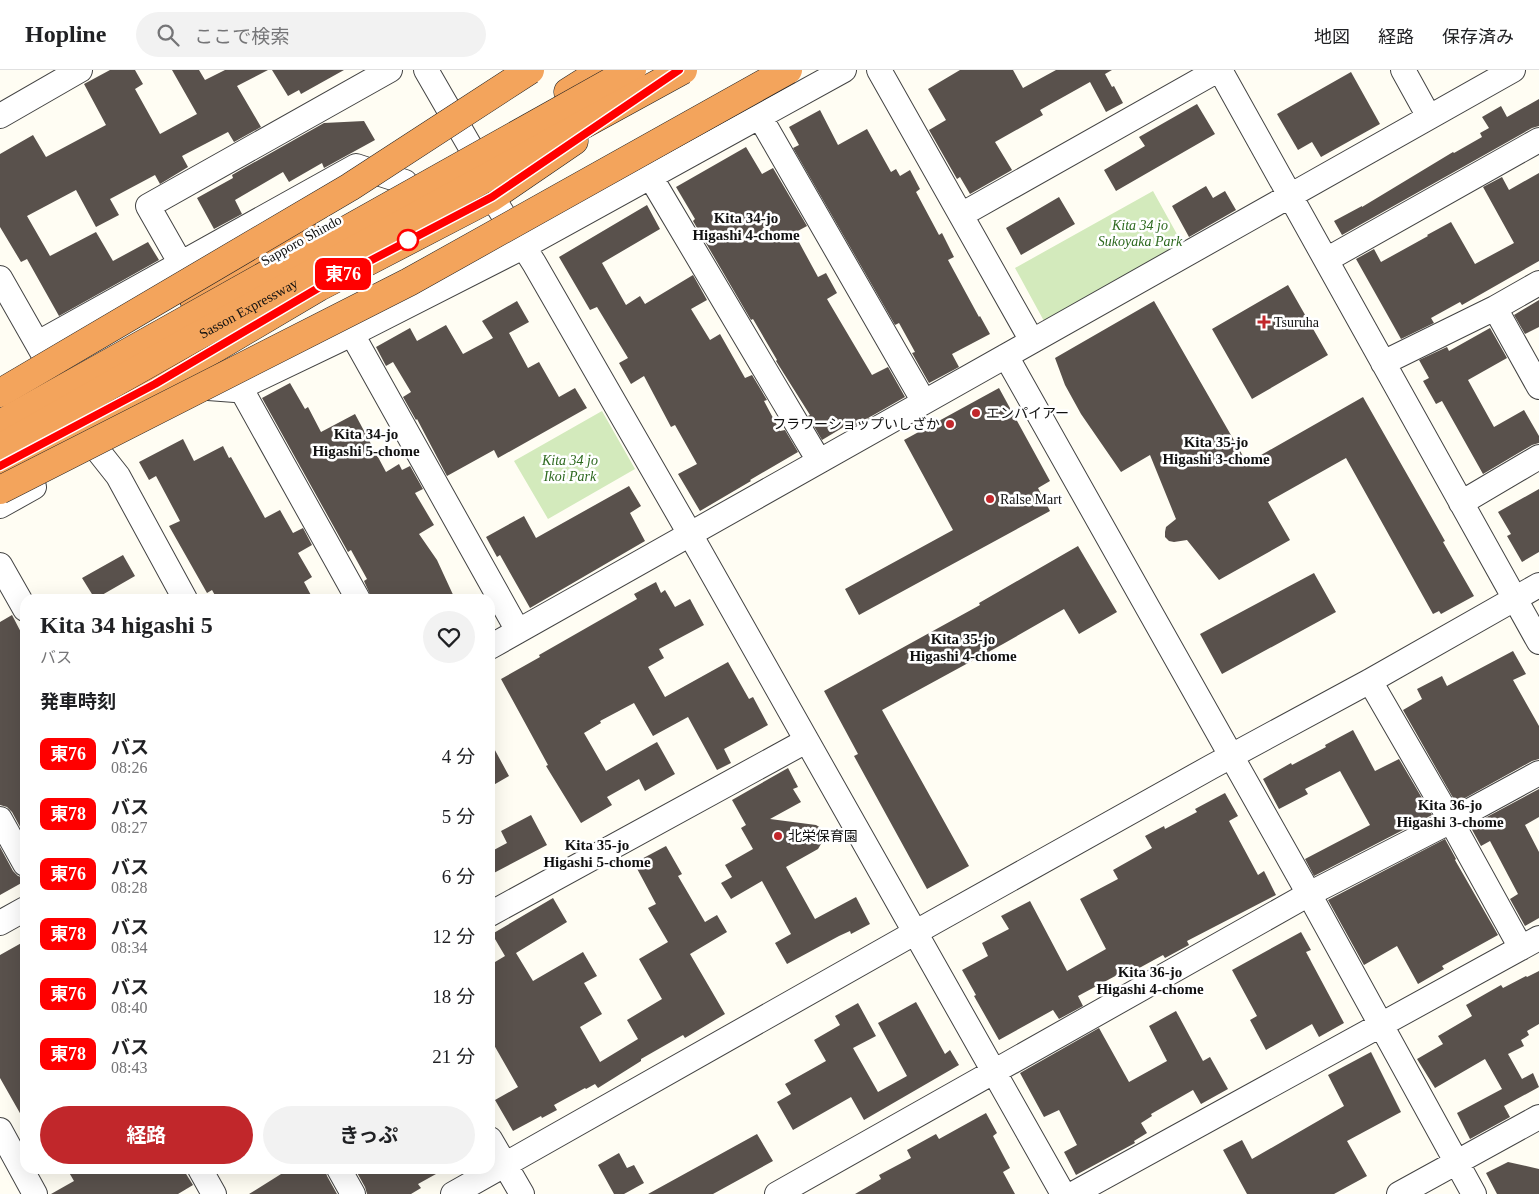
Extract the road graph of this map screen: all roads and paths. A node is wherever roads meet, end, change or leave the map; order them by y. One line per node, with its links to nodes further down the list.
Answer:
1 (80, 70): 15 (street)
2 (390, 70): 27 (street)
3 (426, 70): 19 (street)
4 (530, 70): 40 (highway, bridge)
5 (604, 70): 19 (highway, Sapporo Shindo)
6 (632, 70): 44 (highway, Sasson Expressway, bridge)
7 (679, 70): 23 (highway)
8 (682, 70): 45 (highway, Sasson Expressway, bridge)
9 (788, 70): 50 (highway, bridge)
10 (844, 70): 16 (street)
11 (878, 70): 24 (street)
12 (1219, 70): 22 (street); 24 (street)
13 (1403, 70): 17 (street)
14 (1513, 70): 17 (street)
15 (0, 116)
16 (760, 117): 20 (street); 41 (street)
17 (1429, 117): 22 (street)
18 (1539, 140): 26 (street)
19 (470, 148): 21 (highway, Sapporo Shindo); 23 (street)
20 (650, 176): 25 (street); 48 (street)
21 (405, 182): 27 (street); 36 (highway, Sapporo Shindo)
22 (1290, 196): 26 (street); 32 (street)
23 (492, 197): 25 (street); 37 (highway)
24 (960, 215): 32 (street)
25 (523, 247): 31 (street); 53 (street)
26 (1326, 260): 35 (street)
27 (181, 264): 33 (street)
28 (0, 278): 33 (street)
29 (1539, 283): 30 (street)
30 (1495, 308): 35 (street); 39 (street)
31 (352, 334): 38 (street); 60 (street)
32 (1032, 341): 34 (street)
33 (38, 343): 36 (street)
34 (1006, 356): 41 (street); 65 (street)
35 (1383, 363): 51 (street)
36 (57, 378): 42 (highway, Sapporo Shindo); 43 (street)
37 (155, 384): 38 (street); 43 (highway)
38 (240, 387): 57 (street)
39 (1539, 387)
40 (0, 394)
41 (924, 402): 48 (street)
42 (0, 411)
43 (83, 422): 46 (street); 49 (highway)
44 (0, 424)
45 (0, 448)
46 (100, 452): 52 (street); 56 (street)
47 (1539, 458): 51 (street)
48 (819, 461): 53 (street)
49 (0, 466)
50 (0, 490)
51 (1461, 503): 58 (street)
52 (0, 506)
53 (690, 534): 60 (street); 64 (street)
54 (0, 565): 59 (street)
55 (1539, 585): 58 (street)
56 (182, 594)
57 (355, 594)
58 (1516, 599): 61 (street); 63 (street)
59 (20, 600)
60 (518, 631): 62 (street)
61 (1539, 642)
62 (495, 644)
63 (1370, 681): 65 (street); 68 (street)
64 (806, 741): 71 (street); 74 (street)
65 (1231, 756): 70 (street); 74 (street)
66 (1539, 773): 68 (street)
67 (0, 819): 69 (street)
68 (1451, 821): 70 (street); 75 (street)
69 (20, 855)
70 (1309, 894): 76 (street); 77 (street)
71 (495, 911)
72 (20, 912): 73 (street)
73 (0, 923)
74 (916, 932): 77 (street); 82 (street)
75 (1530, 943): 76 (street)
76 (1381, 1025): 81 (street); 96 (street)
77 (994, 1072): 94 (street); 95 (street)
78 (1539, 1117): 81 (street)
79 (0, 1130): 83 (street)
80 (495, 1147): 82 (street)
81 (1456, 1163): 97 (street); 98 (street)
82 (505, 1164): 84 (street); 93 (street)
83 (20, 1167)
84 (495, 1170)
85 (24, 1174): 89 (street)
86 (203, 1174): 90 (street)
87 (342, 1174): 91 (street)
88 (488, 1174): 92 (street)
89 (35, 1194)
90 (214, 1194)
91 (353, 1194)
92 (453, 1194)
93 (522, 1194)
94 (777, 1194)
95 (1063, 1194)
96 (1073, 1194)
97 (1399, 1194)
98 (1474, 1194)

